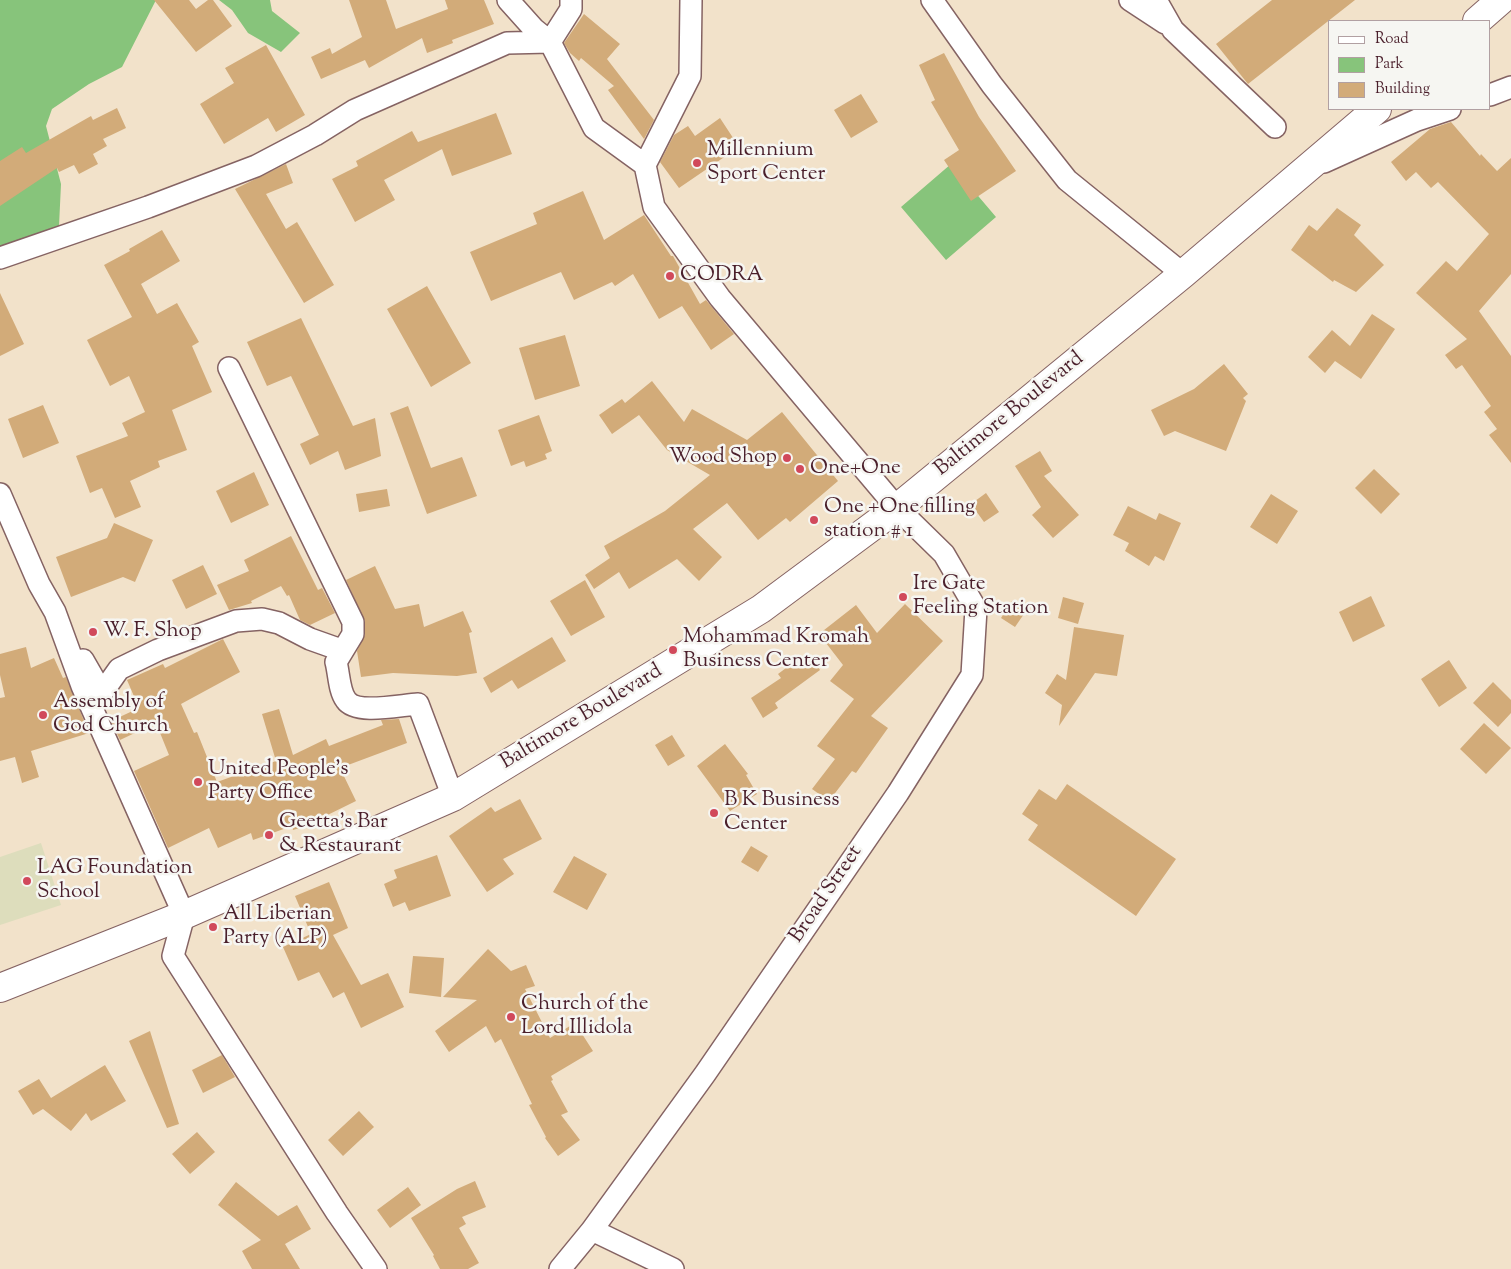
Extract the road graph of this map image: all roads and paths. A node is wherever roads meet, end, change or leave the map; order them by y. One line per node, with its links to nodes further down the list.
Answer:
1 (508, 0): 10 (street)
2 (571, 0): 10 (street)
3 (690, 0): 16 (street)
4 (932, 0): 19 (street)
5 (1130, 0): 9 (street)
6 (1156, 0): 9 (street)
7 (1501, 0): 8 (highway)
8 (1478, 20)
9 (1173, 30): 15 (street)
10 (550, 42): 16 (street); 18 (street)
11 (1511, 88): 12 (street)
12 (1491, 95)
13 (1376, 110): 17 (highway, Baltimore Boulevard)
14 (1447, 110): 17 (street)
15 (1275, 127)
16 (645, 165): 22 (street, Broad Street)
17 (1303, 172): 19 (highway, Baltimore Boulevard)
18 (0, 258)
19 (1183, 274): 22 (highway, Baltimore Boulevard)
20 (229, 368): 24 (street)
21 (0, 494): 23 (street)
22 (897, 508): 25 (highway, Baltimore Boulevard); 28 (street, Broad Street)
23 (55, 612): 24 (street); 26 (street)
24 (341, 650): 25 (street)
25 (453, 797): 26 (highway, Baltimore Boulevard)
26 (184, 915): 27 (highway, Baltimore Boulevard); 29 (street)
27 (0, 988)
28 (592, 1230): 30 (street, Broad Street); 31 (street)
29 (376, 1269)
30 (560, 1269)
31 (674, 1269)

